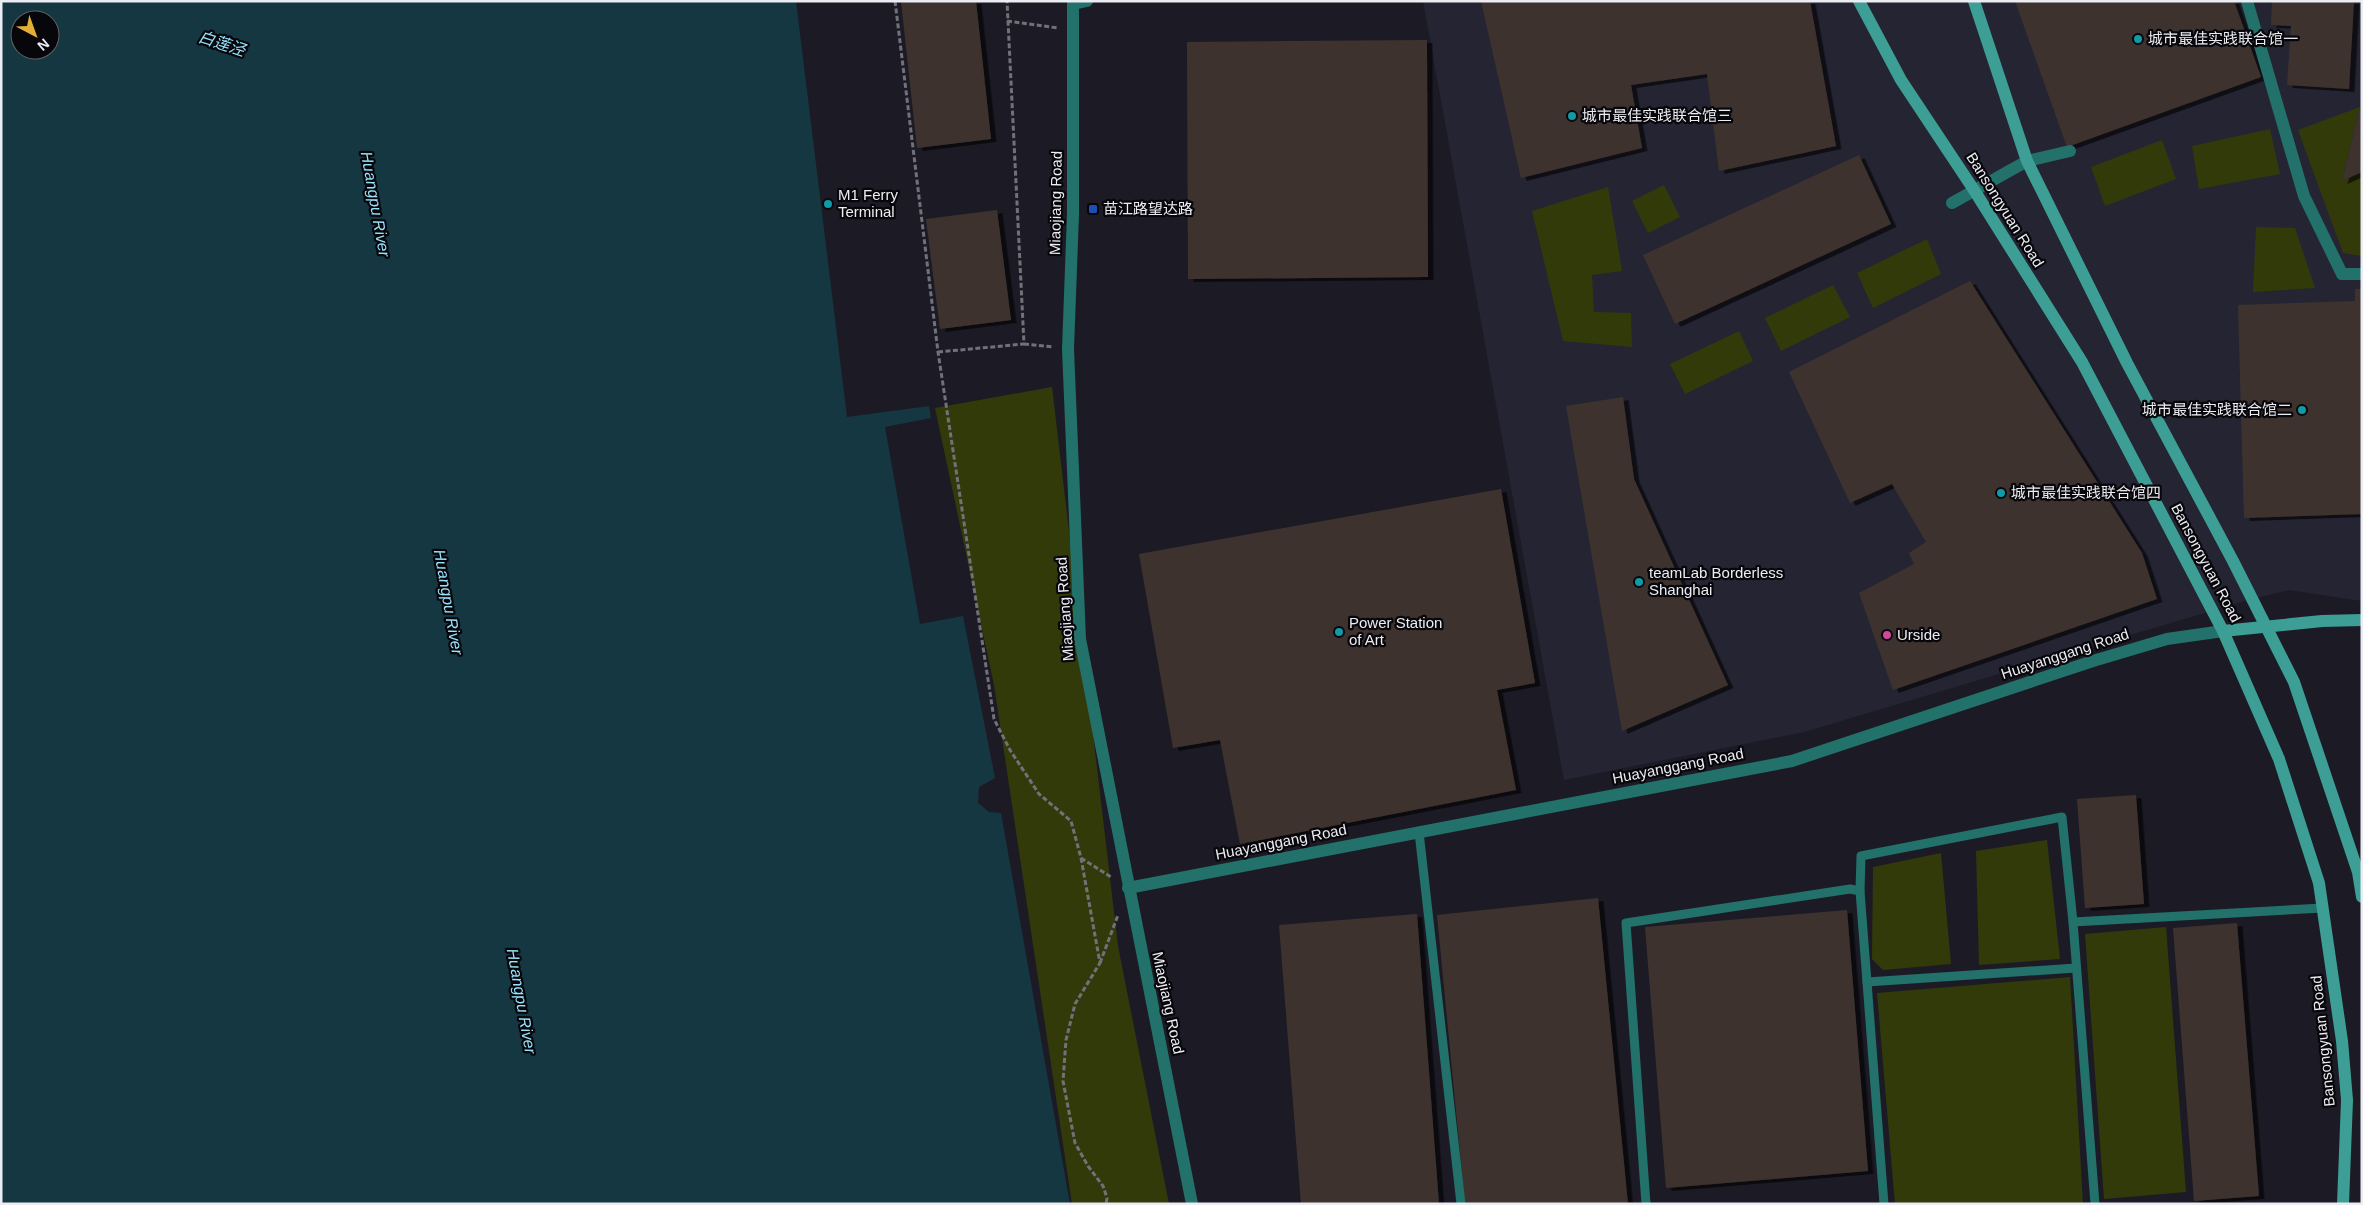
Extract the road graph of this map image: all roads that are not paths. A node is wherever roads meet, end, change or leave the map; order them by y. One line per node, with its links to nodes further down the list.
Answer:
1 (1087, 1): 5 (street)
2 (1859, 1): 8 (main road, Bansongyuan Road)
3 (1974, 1): 7 (main road, Bansongyuan Road)
4 (2247, 1): 10 (street)
5 (1073, 2): 15 (street, Miaojiang Road)
6 (2070, 151): 7 (street)
7 (2027, 161): 8 (street); 12 (main road, Bansongyuan Road)
8 (1974, 190): 9 (street); 13 (main road, Bansongyuan Road)
9 (1952, 202)
10 (2362, 274)
11 (2362, 620): 12 (main road)
12 (2267, 625): 13 (main road); 17 (main road, Bansongyuan Road)
13 (2223, 631): 14 (street, Huayanggang Road); 18 (main road, Bansongyuan Road)
14 (1420, 832): 15 (street, Huayanggang Road); 23 (lane)
15 (1128, 888): 22 (street, Miaojiang Road)
16 (1860, 891): 19 (lane); 21 (lane); 24 (lane)
17 (2362, 897)
18 (2322, 908): 19 (lane); 27 (main road, Bansongyuan Road)
19 (2073, 922): 20 (lane)
20 (2076, 968): 21 (lane); 26 (lane)
21 (1867, 982): 25 (lane)
22 (1192, 1204)
23 (1461, 1204)
24 (1646, 1204)
25 (1884, 1204)
26 (2095, 1204)
27 (2343, 1204)

